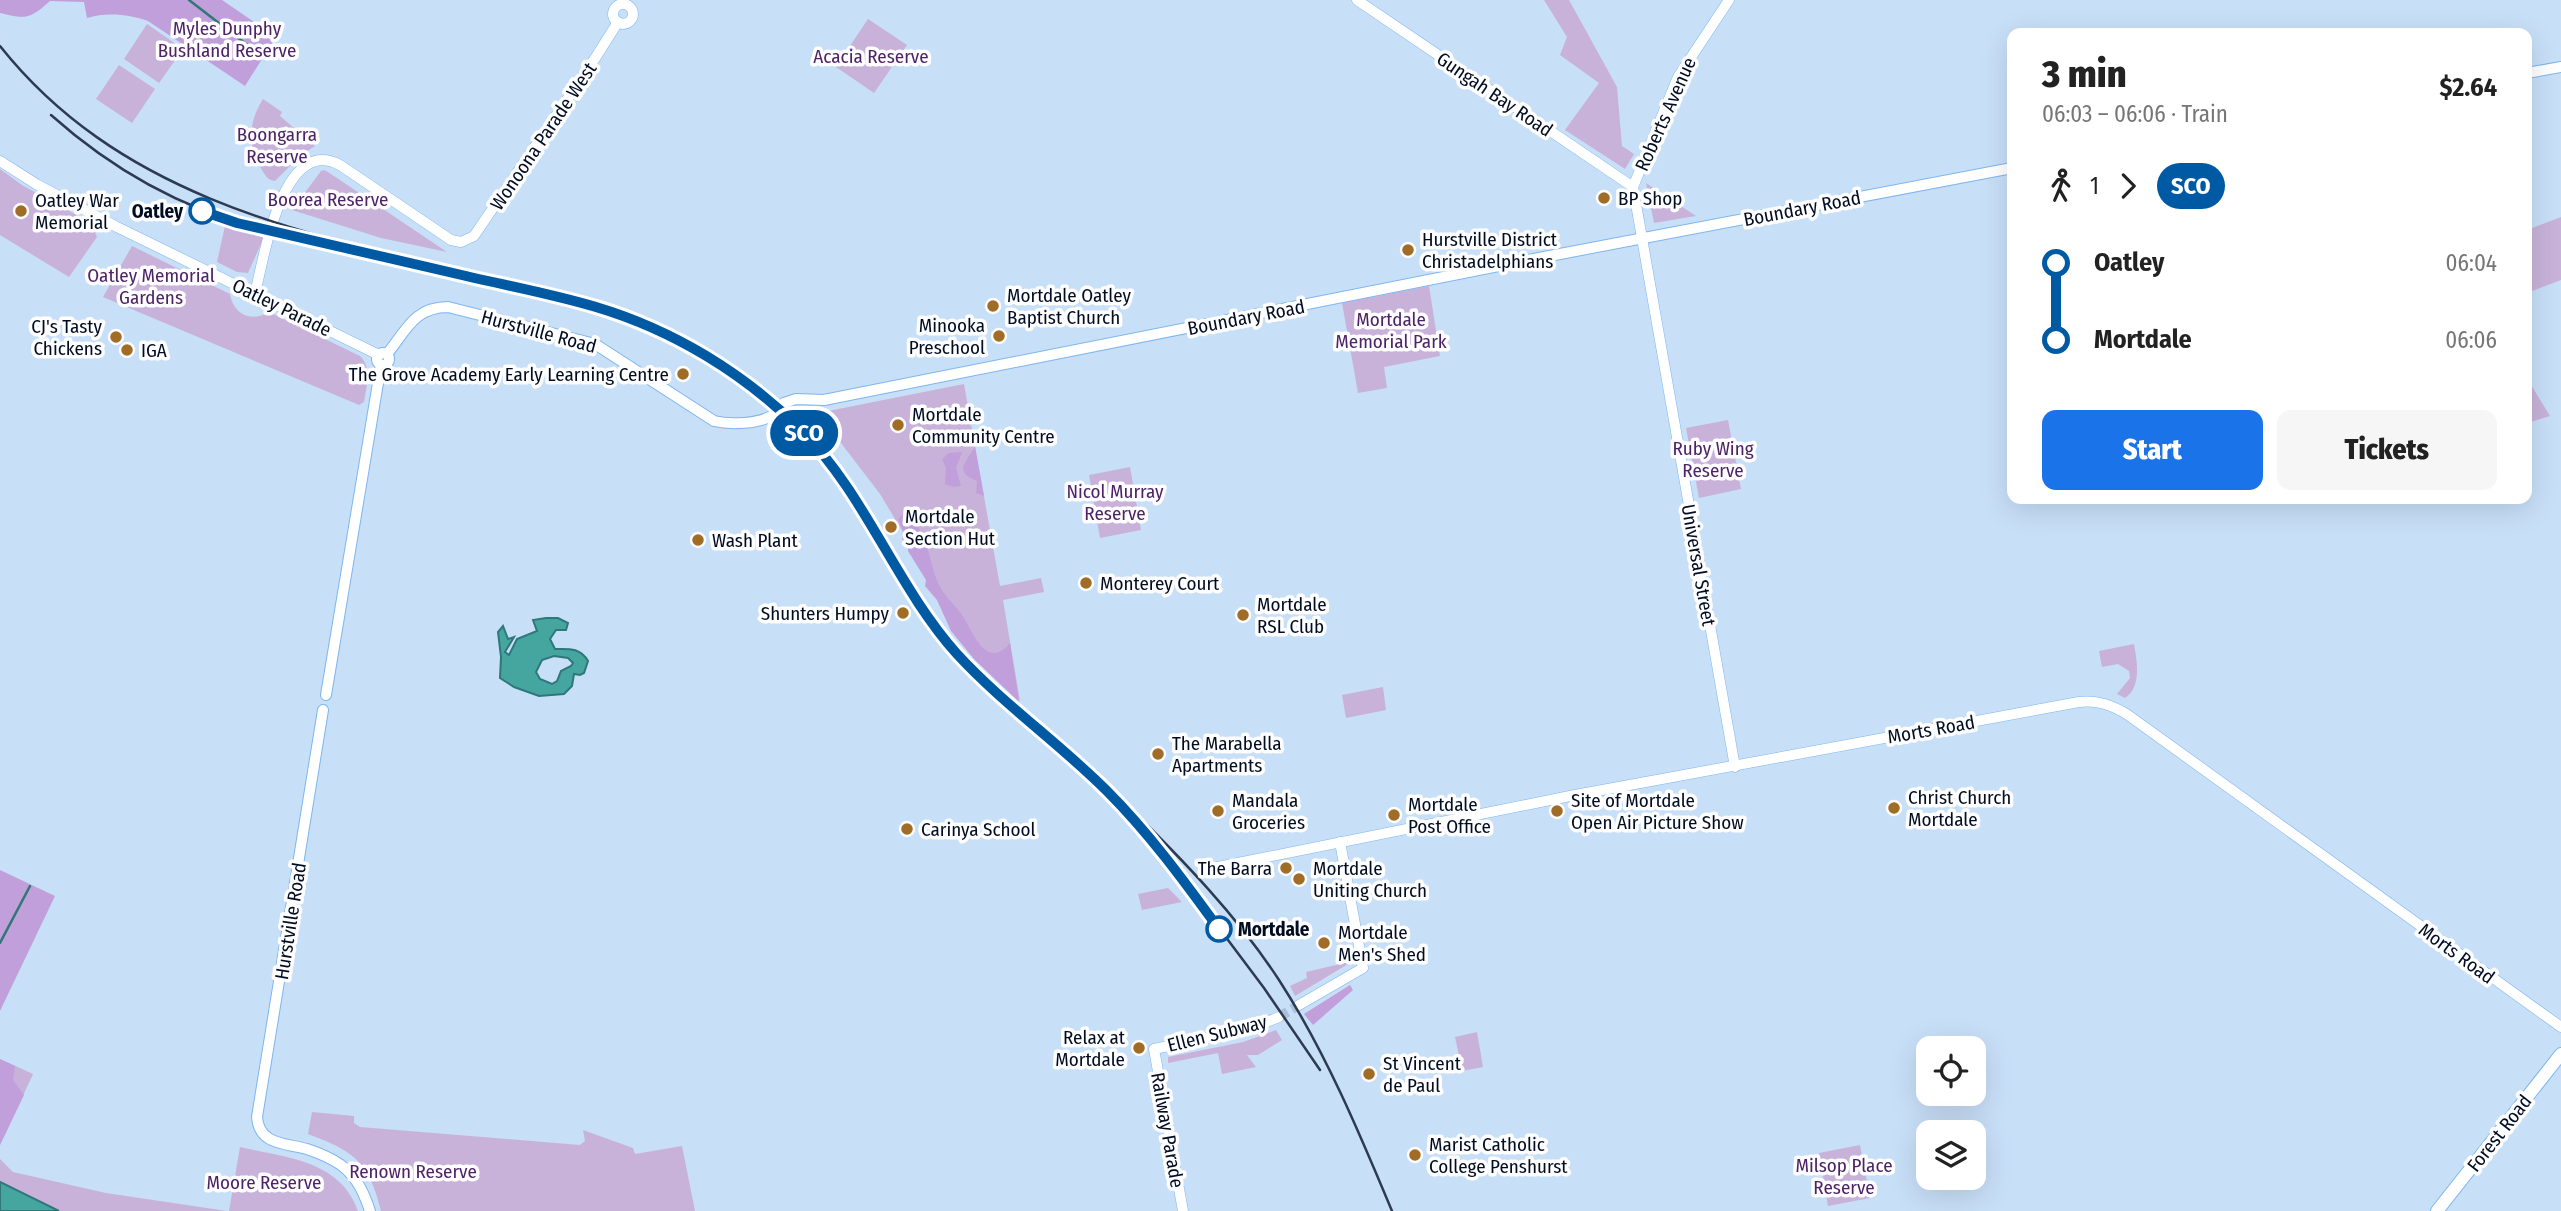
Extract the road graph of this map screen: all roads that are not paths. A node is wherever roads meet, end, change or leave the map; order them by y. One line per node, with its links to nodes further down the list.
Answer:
1 (1357, 0): 8 (street, Gungah Bay Road)
2 (1729, 0): 8 (street, Roberts Avenue)
3 (632, 3): 10 (street, Wonoona Parade West)
4 (2561, 67): 5 (main road)
5 (2532, 72)
6 (0, 161): 10 (street, Oatley Parade)
7 (2007, 169): 9 (main road, Boundary Road)
8 (1633, 187): 9 (street, Roberts Avenue)
9 (1642, 239): 12 (main road, Boundary Road, bridge); 13 (street, Universal Street)
10 (255, 293): 11 (street, Oatley Parade)
11 (382, 358): 12 (main road, Hurstville Road); 21 (main road, Hurstville Road)
12 (773, 415)
13 (1735, 766): 14 (street, Morts Road); 18 (street, Morts Road)
14 (1340, 842): 15 (street, Morts Road); 16 (street)
15 (1208, 869)
16 (1299, 1005)
17 (1279, 1017): 19 (street, Ellen Subway)
18 (2561, 1027)
19 (1154, 1049): 22 (street, Railway Parade)
20 (2561, 1054): 23 (main road, Forest Road)
21 (370, 1211)
22 (1183, 1211)
23 (2437, 1211)

